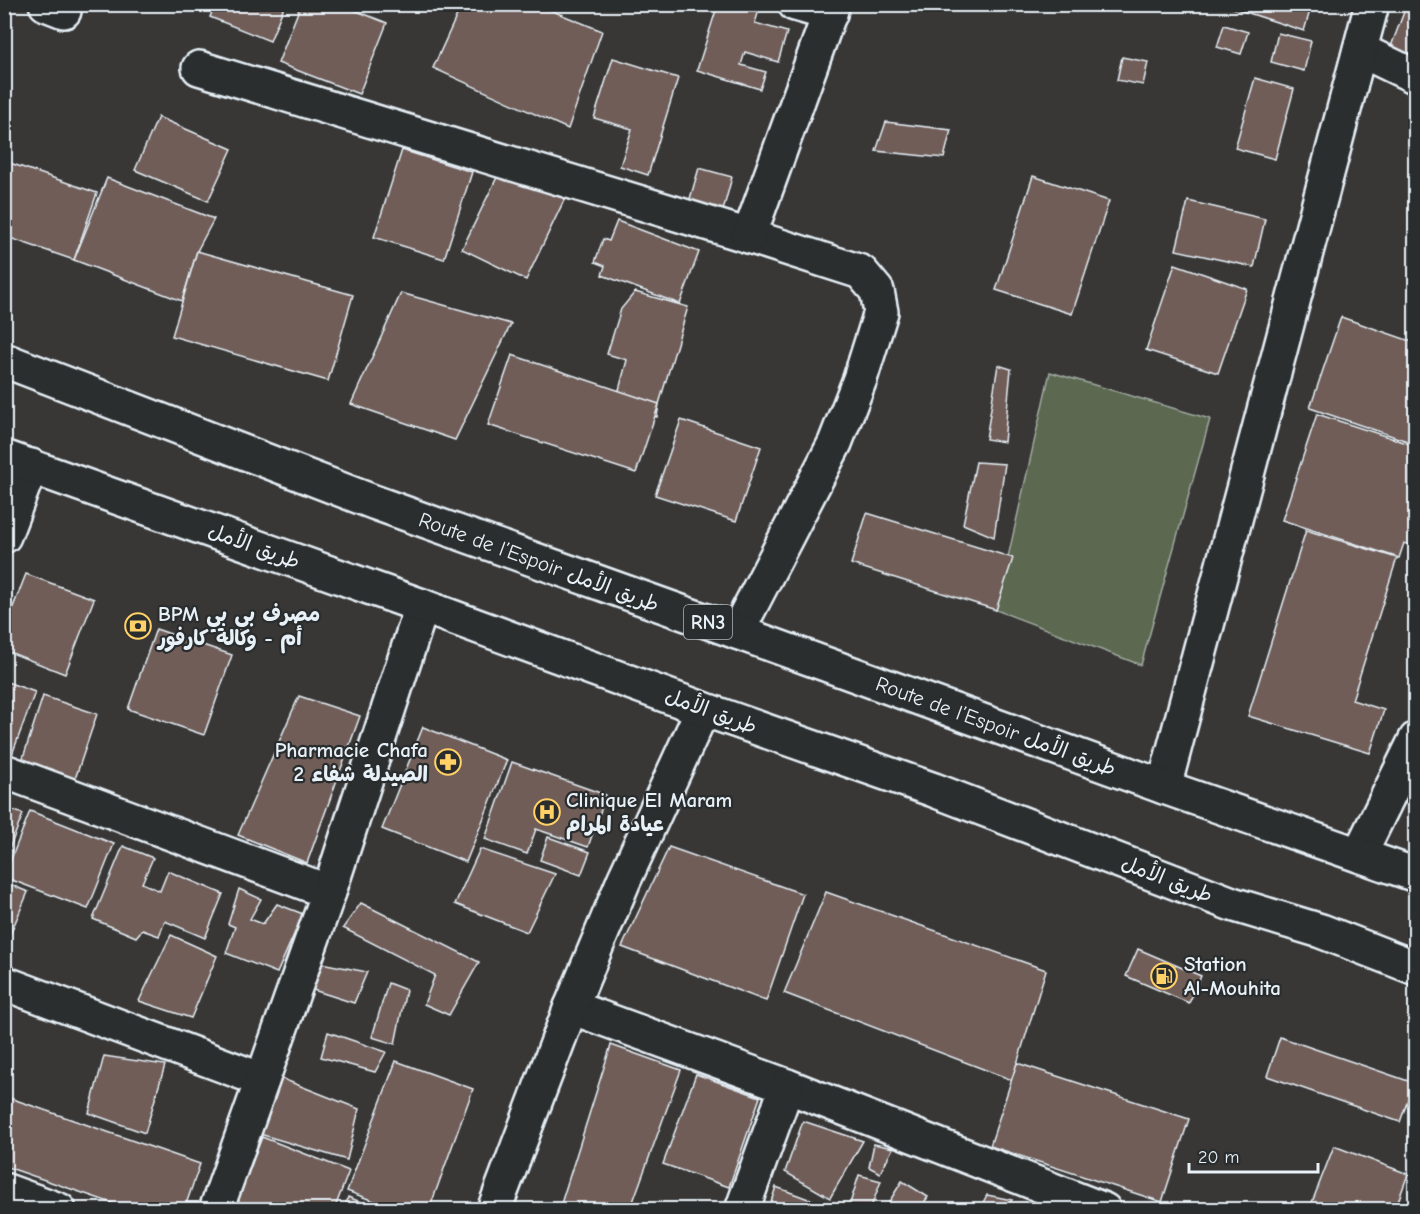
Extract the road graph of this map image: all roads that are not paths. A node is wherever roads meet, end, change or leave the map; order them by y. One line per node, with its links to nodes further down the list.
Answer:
1 (795, 4): 3 (main road)
2 (1372, 4): 4 (main road)
3 (831, 9): 7 (main road)
4 (1360, 50): 6 (main road); 16 (main road)
5 (198, 68): 7 (main road)
6 (1416, 76)
7 (749, 236): 12 (main road)
8 (4, 360): 12 (main road, Route de l’Espoir طريق الأمل / RN3)
9 (18, 462): 10 (main road); 11 (main road, طريق الأمل)
10 (4, 536)
11 (422, 606): 13 (main road, طريق الأمل); 19 (main road)
12 (737, 632): 16 (main road, Route de l’Espoir طريق الأمل / RN3)
13 (703, 709): 20 (main road, طريق الأمل); 22 (main road)
14 (1416, 739): 17 (main road)
15 (4, 771): 19 (main road)
16 (1164, 787): 17 (main road, Route de l’Espoir طريق الأمل / RN3)
17 (1359, 855): 18 (main road, Route de l’Espoir طريق الأمل / RN3)
18 (1416, 875)
19 (329, 892): 23 (main road)
20 (1416, 968)
21 (4, 983): 23 (main road)
22 (570, 1007): 24 (main road); 29 (main road)
23 (262, 1080): 28 (main road)
24 (787, 1086): 26 (main road); 30 (main road)
25 (4, 1190): 27 (main road)
26 (1034, 1197): 31 (main road)
27 (59, 1209)
28 (216, 1209)
29 (494, 1209)
30 (742, 1209)
31 (1104, 1209)

